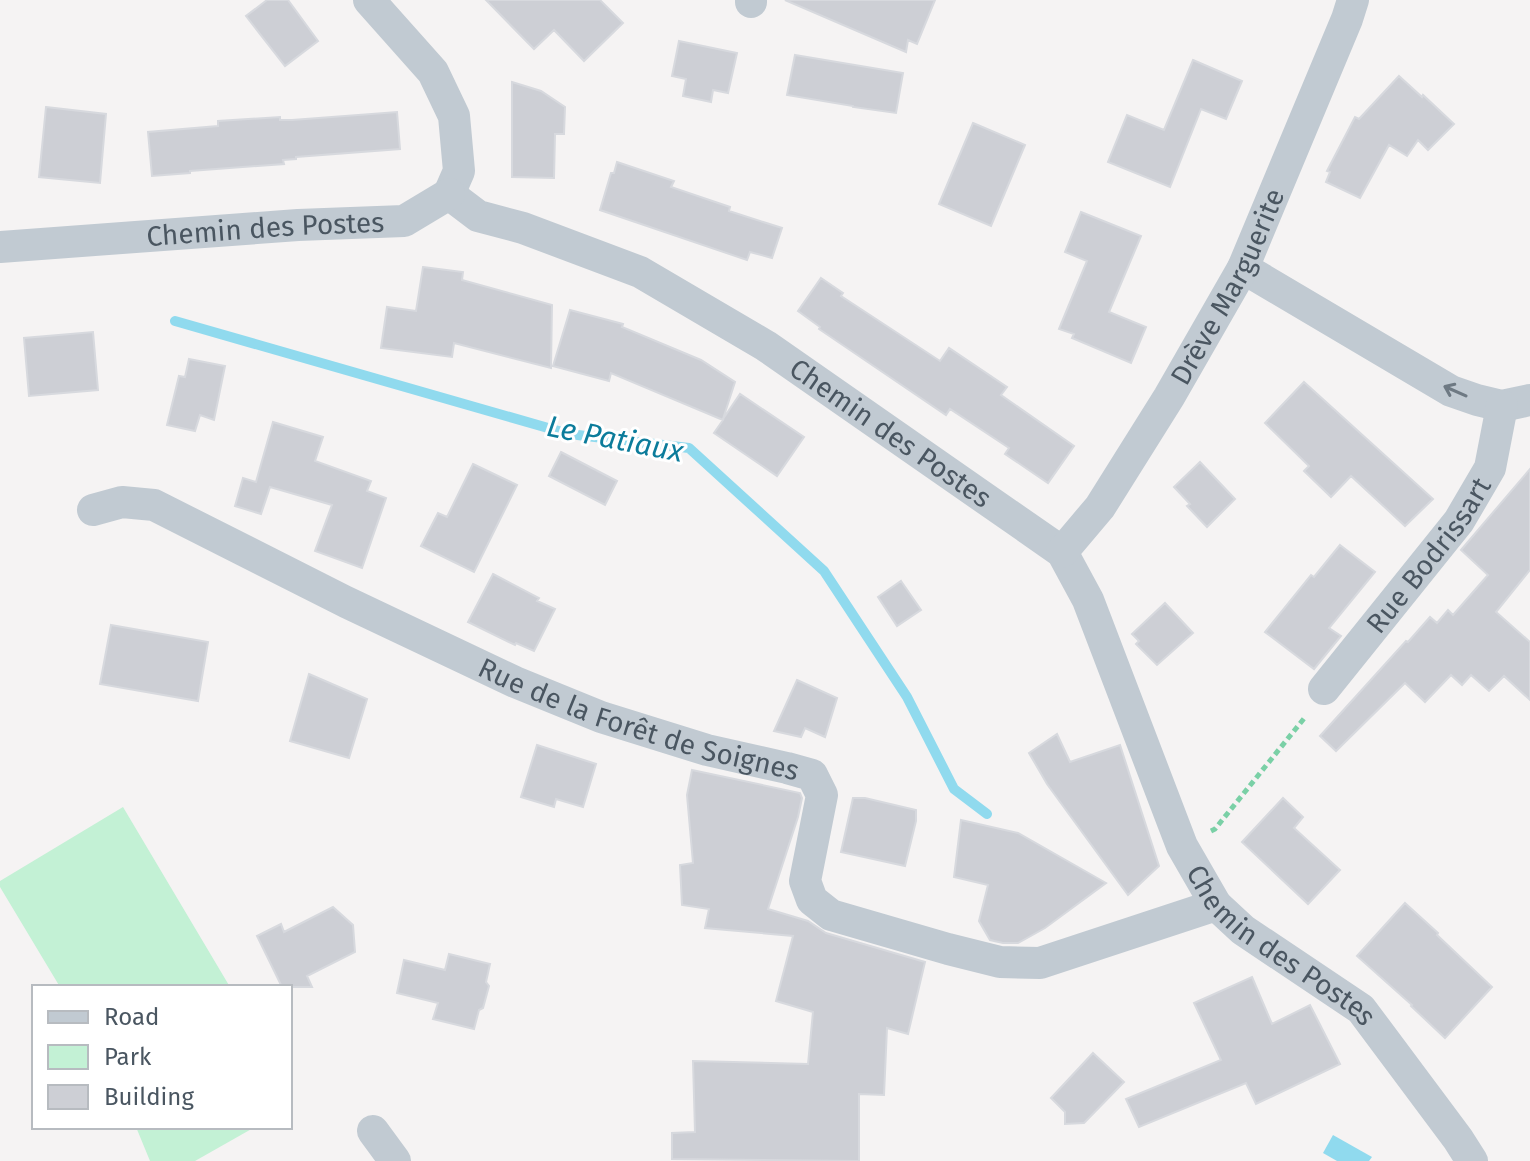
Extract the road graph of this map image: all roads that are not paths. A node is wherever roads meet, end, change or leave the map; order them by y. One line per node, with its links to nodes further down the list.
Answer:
1 (369, 0): 3 (street)
2 (1353, 0): 5 (street, Drève Marguerite)
3 (449, 194): 4 (street, Chemin des Postes); 8 (street, Chemin des Postes)
4 (0, 247)
5 (1243, 268): 6 (street, Rue Bodrissart, one-way to 5); 8 (street, Drève Marguerite)
6 (1516, 403): 9 (street, Rue Bodrissart)
7 (93, 510): 10 (street, Rue de la Forêt de Soignes)
8 (1062, 552): 10 (street, Chemin des Postes)
9 (1324, 689)
10 (1216, 905): 13 (street, Chemin des Postes)
11 (373, 1131): 12 (street)
12 (395, 1161)
13 (1472, 1161)

